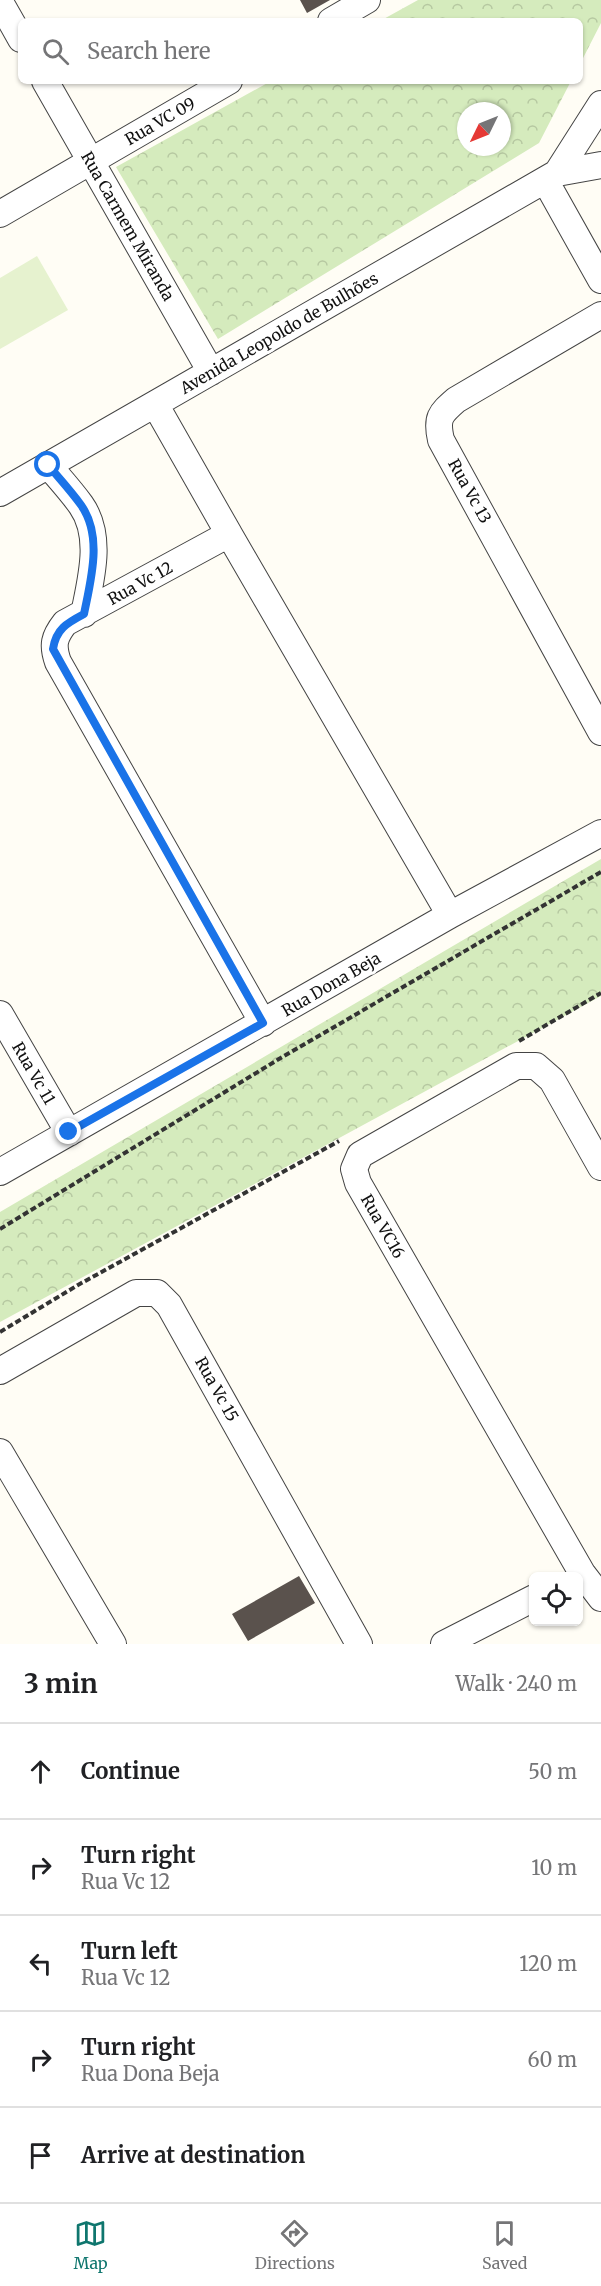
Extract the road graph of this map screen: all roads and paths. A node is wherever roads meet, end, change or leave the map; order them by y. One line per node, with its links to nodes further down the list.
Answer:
1 (367, 0): 3 (street)
2 (0, 2): 4 (street)
3 (336, 18)
4 (18, 34)
5 (47, 84): 8 (street, Rua Carmem Miranda)
6 (224, 84): 8 (street, Rua VC 09)
7 (601, 104): 10 (street, Avenida Leopoldo de Bulhões)
8 (91, 162): 11 (street, Rua VC 09); 14 (street, Rua Carmem Miranda)
9 (601, 165): 10 (street, Avenida Leopoldo de Bulhões)
10 (551, 177): 12 (street); 14 (street, Avenida Leopoldo de Bulhões)
11 (0, 214)
12 (601, 280)
13 (601, 315): 20 (street, Rua Vc 13)
14 (211, 372): 15 (street, Avenida Leopoldo de Bulhões)
15 (155, 404): 16 (street, Avenida Leopoldo de Bulhões); 18 (street)
16 (48, 465): 17 (street, Avenida Leopoldo de Bulhões); 19 (street)
17 (0, 493)
18 (229, 534): 19 (street, Rua Vc 12); 23 (street)
19 (84, 614): 26 (street, Rua Vc 12)
20 (601, 732)
21 (601, 833): 23 (street, Rua Dona Beja)
22 (601, 872): 32 (path)
23 (450, 915): 26 (street, Rua Dona Beja)
24 (601, 993): 27 (path)
25 (0, 1014): 28 (street, Rua Vc 11)
26 (263, 1023): 28 (street, Rua Dona Beja)
27 (514, 1044)
28 (69, 1132): 31 (street, Rua Dona Beja)
29 (348, 1137): 33 (path)
30 (601, 1167): 36 (street, Rua VC16)
31 (0, 1172)
32 (0, 1229)
33 (0, 1332)
34 (0, 1371): 40 (street, Rua Vc 15)
35 (0, 1452): 39 (street)
36 (586, 1571): 37 (street)
37 (601, 1598)
38 (529, 1601): 41 (street)
39 (113, 1644)
40 (359, 1644)
41 (444, 1644)

